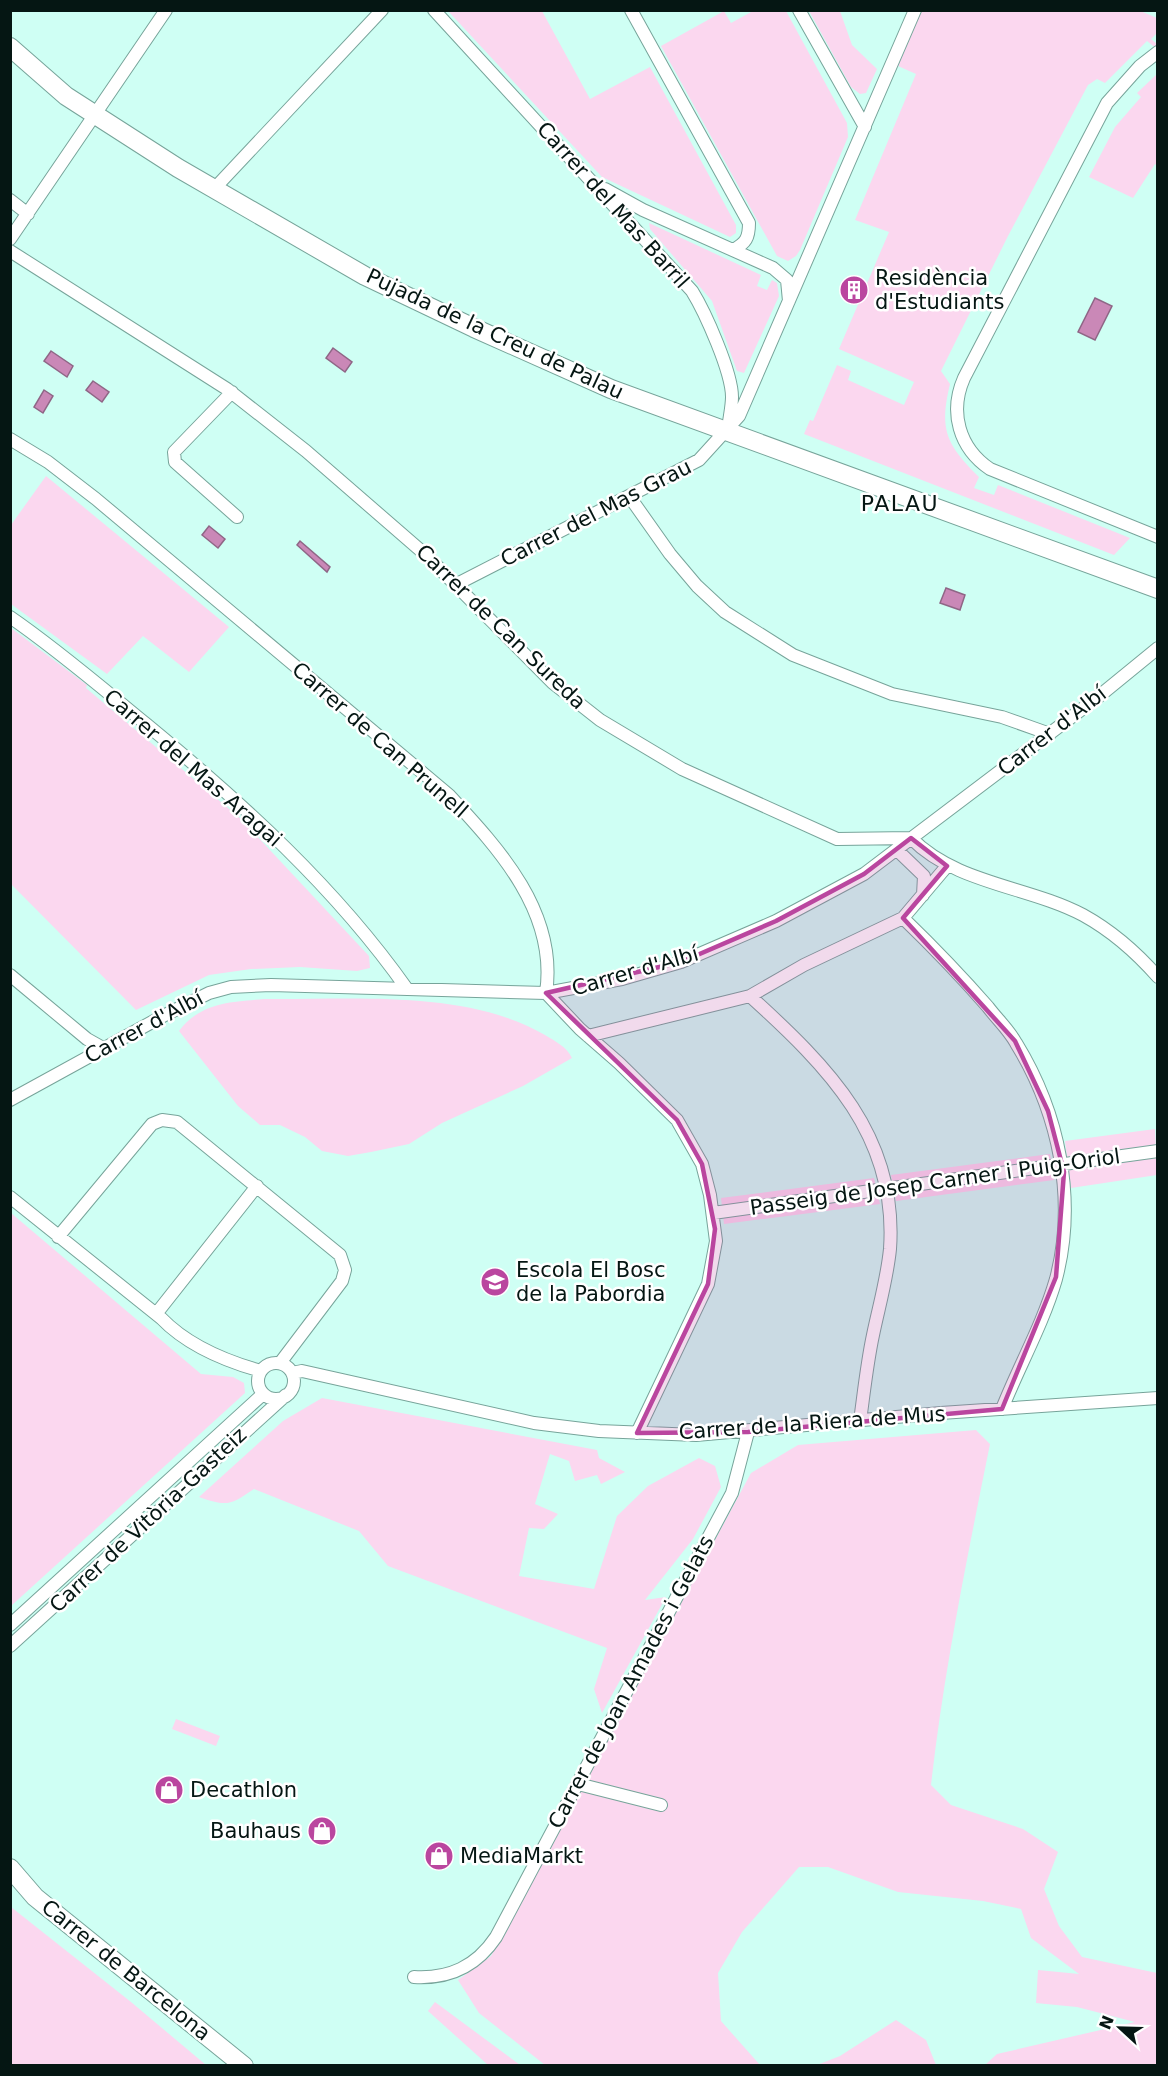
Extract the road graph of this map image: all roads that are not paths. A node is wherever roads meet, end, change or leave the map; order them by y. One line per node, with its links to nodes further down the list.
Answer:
1 (166, 10): 9 (street)
2 (382, 10): 12 (street)
3 (434, 10): 11 (street, Carrer del Mas Barril)
4 (631, 10): 18 (street)
5 (799, 10): 10 (street)
6 (915, 10): 10 (street, Carrer del Mas Grau)
7 (10, 48): 9 (street, Pujada de la Creu de Palau)
8 (1158, 52): 28 (street)
9 (94, 115): 12 (street, Pujada de la Creu de Palau); 14 (street)
10 (865, 127): 20 (street, Carrer del Mas Grau)
11 (596, 185): 15 (street); 16 (street, Carrer del Mas Barril)
12 (214, 189): 24 (street, Pujada de la Creu de Palau)
13 (10, 200): 14 (street)
14 (28, 214): 17 (street)
15 (652, 214): 16 (street); 18 (street)
16 (633, 225): 24 (street, Carrer del Mas Barril)
17 (10, 239)
18 (733, 250): 21 (street)
19 (10, 251): 23 (street, Carrer de Can Sureda)
20 (812, 252): 21 (street); 22 (street, Carrer del Mas Grau)
21 (773, 268): 22 (street)
22 (789, 302): 24 (street, Carrer del Mas Grau)
23 (232, 392): 27 (street); 29 (street, Carrer de Can Sureda)
24 (728, 431): 26 (street, Carrer del Mas Grau); 30 (street, Pujada de la Creu de Palau)
25 (10, 439): 42 (street, Carrer de Can Prunell)
26 (629, 496): 29 (street, Carrer del Mas Grau); 33 (street)
27 (237, 517)
28 (1158, 537)
29 (457, 584): 34 (street, Carrer de Can Sureda)
30 (1158, 589)
31 (10, 617): 41 (street, Carrer del Mas Aragai)
32 (1158, 648): 33 (street, Carrer d'Albí)
33 (1050, 734): 34 (street, Carrer d'Albí)
34 (911, 838): 35 (street, Carrer d'Albí); 36 (street)
35 (897, 849): 37 (street); 42 (street, Carrer d'Albí)
36 (947, 866): 37 (street); 40 (street)
37 (923, 895): 38 (street)
38 (903, 918): 43 (street); 49 (street)
39 (10, 975): 45 (street)
40 (1158, 976)
41 (407, 989): 42 (street, Carrer d'Albí); 45 (street, Carrer d'Albí)
42 (546, 993): 44 (street)
43 (750, 996): 44 (street); 51 (street)
44 (588, 1036): 53 (street)
45 (104, 1048): 46 (street, Carrer d'Albí)
46 (10, 1100)
47 (1158, 1139): 48 (street, Passeig de Josep Carner i Puig-Oriol)
48 (1158, 1149): 49 (street, Passeig de Josep Carner i Puig-Oriol)
49 (1063, 1164): 51 (street, Passeig de Josep Carner i Puig-Oriol); 62 (street)
50 (257, 1186): 54 (street); 55 (street); 56 (street)
51 (887, 1189): 53 (street, Passeig de Josep Carner i Puig-Oriol); 63 (street)
52 (10, 1197): 54 (street)
53 (713, 1213): 65 (street)
54 (58, 1238): 55 (street)
55 (156, 1314): 57 (street)
56 (280, 1363): 57 (street); 58 (street)
57 (261, 1371): 59 (street)
58 (292, 1373): 60 (street); 65 (street, Carrer de la Riera de Mus)
59 (264, 1394): 60 (street); 66 (street, Carrer de Vitòria-Gasteiz)
60 (286, 1395): 67 (street, Carrer de Vitòria-Gasteiz)
61 (1158, 1398): 62 (street, Carrer de la Riera de Mus)
62 (1002, 1409): 63 (street, Carrer de la Riera de Mus)
63 (860, 1421): 64 (street, Carrer de la Riera de Mus)
64 (748, 1432): 65 (street, Carrer de la Riera de Mus); 68 (street, Carrer de Joan Amades i Gelats)
65 (637, 1433)
66 (10, 1625)
67 (10, 1646)
68 (578, 1784): 69 (street); 73 (street, Carrer de Joan Amades i Gelats)
69 (661, 1805)
70 (10, 1868): 72 (street, Carrer de Barcelona)
71 (10, 1887): 72 (street, Carrer de Barcelona)
72 (35, 1897): 74 (street, Carrer de Barcelona)
73 (414, 1977)
74 (244, 2066)

